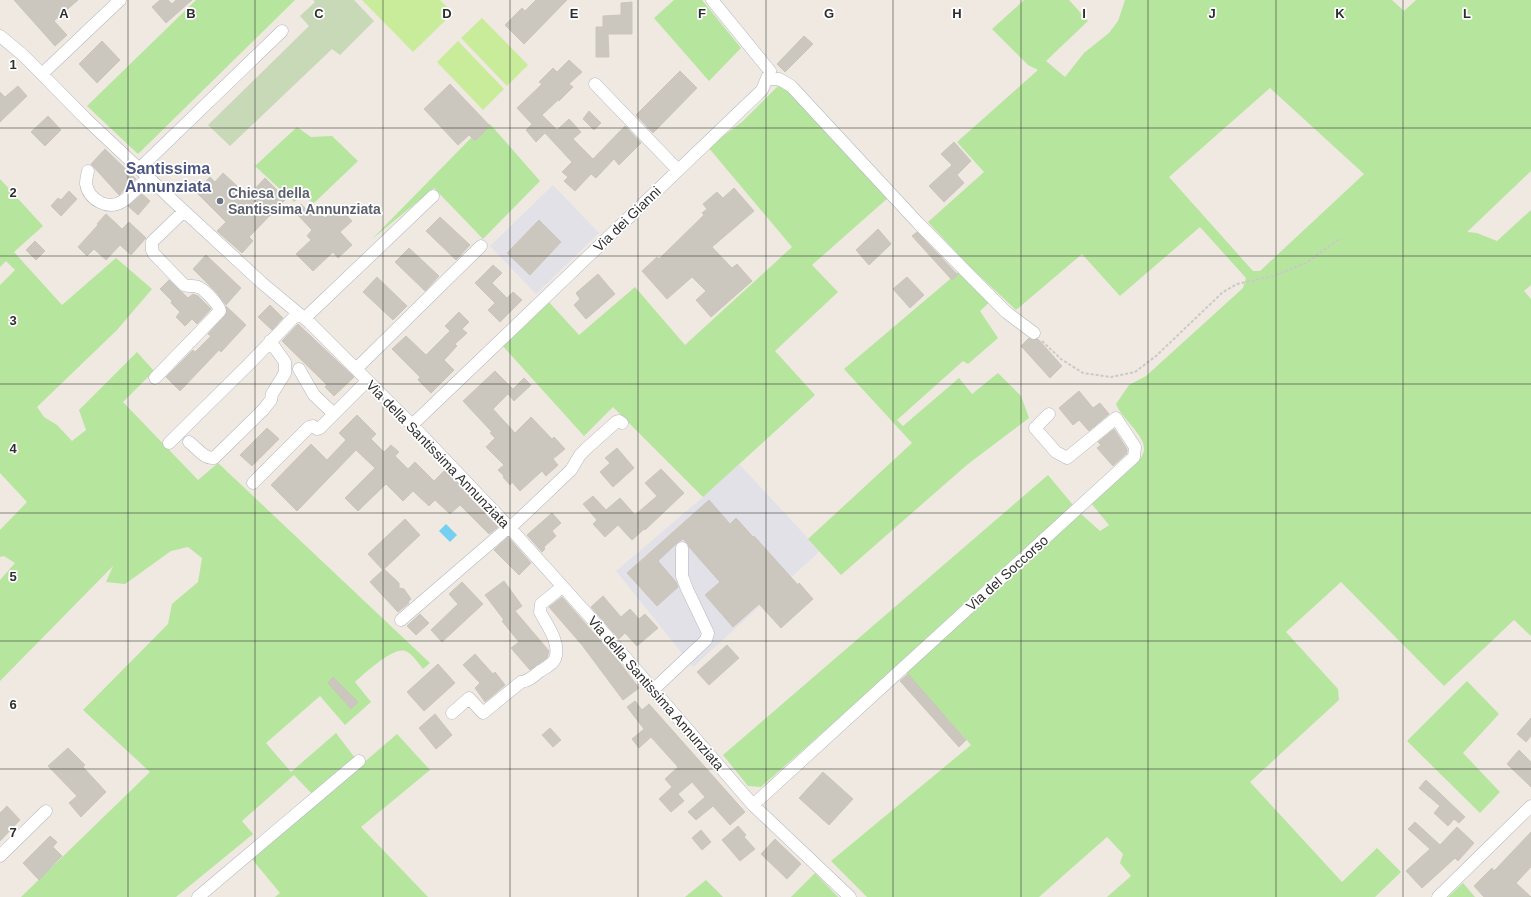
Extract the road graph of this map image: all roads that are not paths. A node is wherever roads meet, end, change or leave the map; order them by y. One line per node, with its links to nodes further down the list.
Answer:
1 (120, 0): 5 (street)
2 (712, 0): 6 (street)
3 (282, 31): 8 (street)
4 (0, 36): 5 (street, Via della Santissima Annunziata)
5 (42, 74): 8 (street, Via della Santissima Annunziata)
6 (767, 80): 9 (street, Via dei Gianni); 16 (street)
7 (595, 84): 9 (street)
8 (139, 169): 11 (street, Via della Santissima Annunziata)
9 (678, 170): 25 (street, Via dei Gianni)
10 (88, 171): 11 (street)
11 (148, 178): 13 (street, Via della Santissima Annunziata)
12 (433, 196): 15 (street)
13 (184, 211): 15 (street, Via della Santissima Annunziata); 20 (street)
14 (480, 246): 18 (street)
15 (301, 315): 17 (street); 18 (street, Via della Santissima Annunziata)
16 (1034, 333)
17 (270, 341): 26 (street); 27 (street)
18 (356, 369): 21 (street, Via della Santissima Annunziata)
19 (300, 370): 22 (street)
20 (155, 378)
21 (367, 381): 22 (street); 25 (street, Via della Santissima Annunziata)
22 (334, 414): 28 (street)
23 (1049, 414): 36 (street, Via del Soccorso)
24 (622, 423): 29 (street)
25 (412, 425): 29 (street, Via della Santissima Annunziata)
26 (169, 442)
27 (189, 442)
28 (253, 483)
29 (509, 527): 31 (street, Via della Santissima Annunziata); 32 (street)
30 (682, 548): 33 (street)
31 (562, 587): 33 (street, Via della Santissima Annunziata); 34 (street)
32 (401, 620)
33 (653, 690): 36 (street, Via della Santissima Annunziata)
34 (452, 712)
35 (359, 761): 40 (street)
36 (753, 805): 41 (street, Via della Santissima Annunziata)
37 (1531, 806): 42 (street)
38 (46, 811): 39 (street)
39 (0, 856)
40 (198, 897)
41 (850, 897)
42 (1438, 897)

